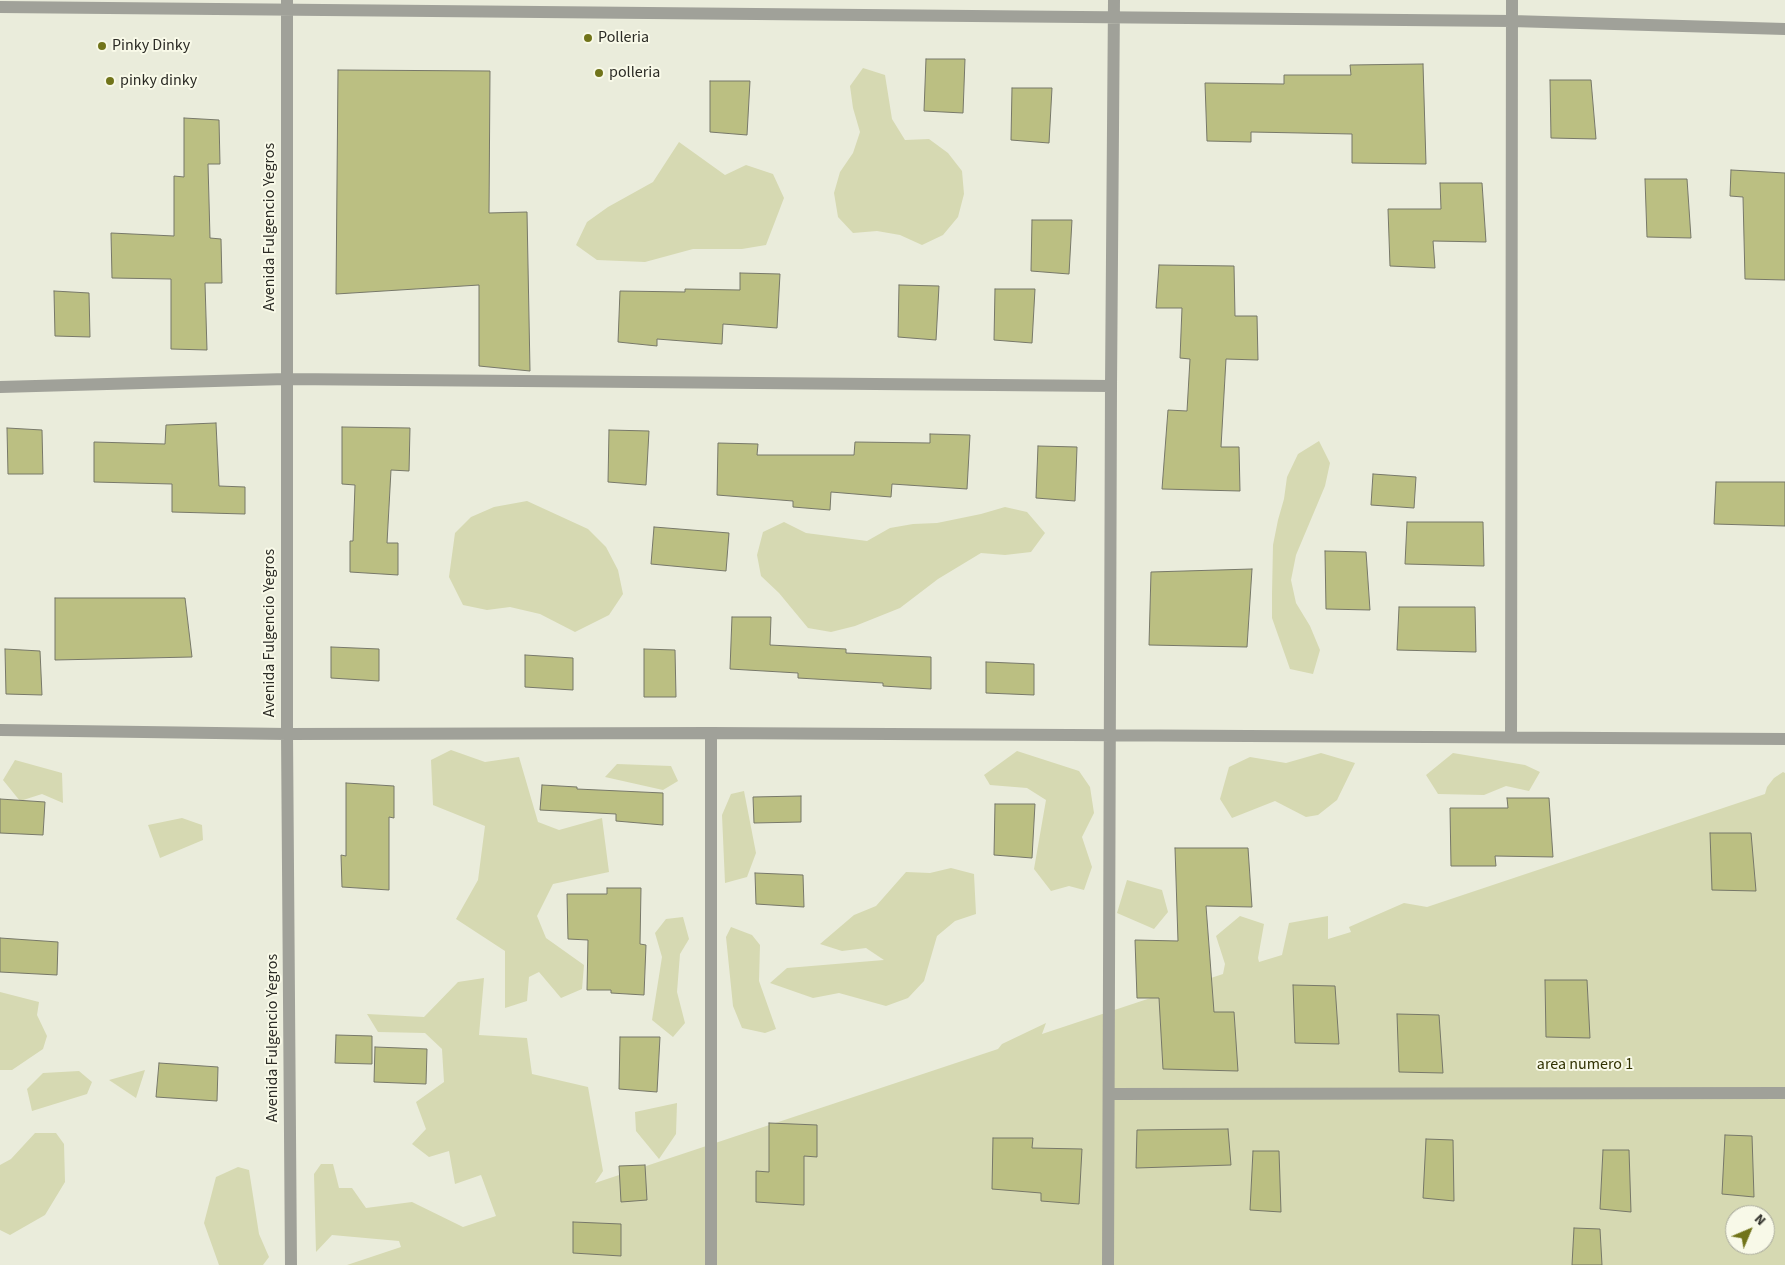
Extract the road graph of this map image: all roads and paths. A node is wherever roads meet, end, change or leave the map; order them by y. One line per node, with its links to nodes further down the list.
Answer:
1 (1114, 0): 5 (street)
2 (1512, 0): 6 (street)
3 (287, 5): 4 (street); 5 (street); 8 (street, Avenida Fulgencio Yegros)
4 (0, 7)
5 (1114, 18): 6 (street); 9 (street)
6 (1512, 21): 7 (street); 15 (street)
7 (1785, 29)
8 (286, 379): 9 (street); 10 (street); 13 (street, Avenida Fulgencio Yegros)
9 (1110, 386): 14 (street)
10 (0, 387)
11 (0, 730): 13 (street)
12 (711, 733): 13 (street); 14 (street); 20 (street)
13 (287, 734): 19 (street, Avenida Fulgencio Yegros)
14 (1111, 735): 15 (street); 18 (street)
15 (1511, 737): 16 (street)
16 (1785, 739)
17 (1785, 1093): 18 (street)
18 (1109, 1094): 21 (street)
19 (291, 1265)
20 (711, 1265)
21 (1108, 1265)

